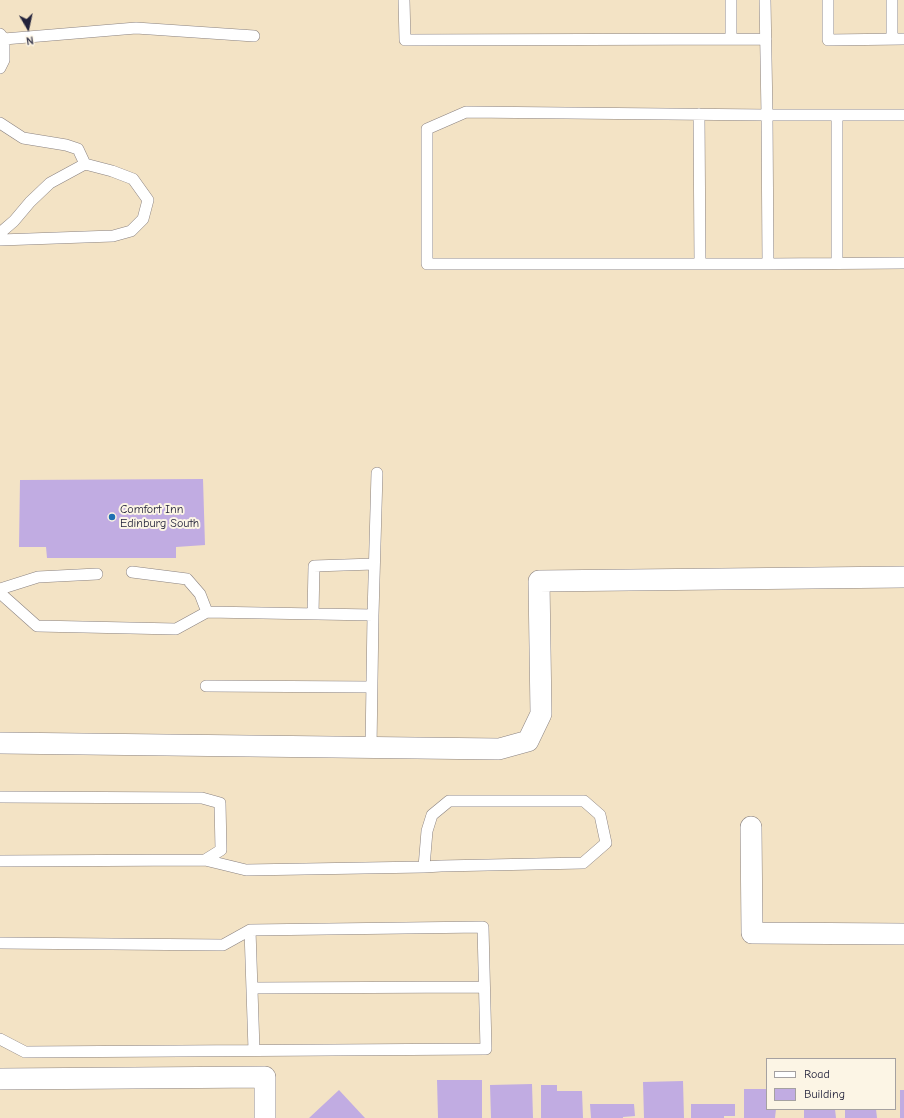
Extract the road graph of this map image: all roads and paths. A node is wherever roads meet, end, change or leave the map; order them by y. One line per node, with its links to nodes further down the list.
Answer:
1 (404, 0): 8 (lane)
2 (731, 0): 8 (lane)
3 (765, 0): 9 (lane)
4 (828, 0): 10 (lane)
5 (892, 0): 10 (lane)
6 (2, 36): 7 (lane); 12 (lane)
7 (254, 36)
8 (731, 39): 9 (lane)
9 (766, 39): 14 (lane)
10 (892, 39): 11 (lane)
11 (904, 39)
12 (0, 68)
13 (699, 114): 14 (lane); 22 (lane); 22 (lane)
14 (766, 114): 15 (lane); 23 (lane)
15 (837, 114): 16 (lane); 24 (lane)
16 (904, 115)
17 (0, 123): 18 (lane)
18 (85, 164): 19 (lane); 20 (lane)
19 (0, 233)
20 (0, 240)
21 (904, 263): 24 (lane)
22 (700, 264): 23 (lane)
23 (768, 264): 24 (lane)
24 (837, 264)
25 (377, 473): 26 (lane)
26 (374, 564): 33 (lane); 34 (lane)
27 (132, 572): 32 (lane)
28 (97, 574): 30 (lane)
29 (904, 577): 38 (street)
30 (0, 589)
31 (0, 593): 32 (lane)
32 (207, 612): 33 (lane)
33 (313, 614): 34 (lane)
34 (373, 616): 36 (lane)
35 (206, 686): 36 (lane)
36 (372, 688): 38 (lane)
37 (0, 743): 38 (street)
38 (371, 748)
39 (0, 797): 41 (lane)
40 (752, 827): 45 (street)
41 (205, 860): 42 (lane); 43 (lane)
42 (0, 861)
43 (424, 867): 43 (lane)
44 (250, 930): 46 (lane); 47 (lane); 48 (lane)
45 (904, 934)
46 (0, 943)
47 (484, 987): 48 (lane); 50 (lane)
48 (252, 988): 50 (lane)
49 (0, 1039): 50 (lane)
50 (254, 1050)
51 (0, 1079): 52 (street)
52 (265, 1118)

